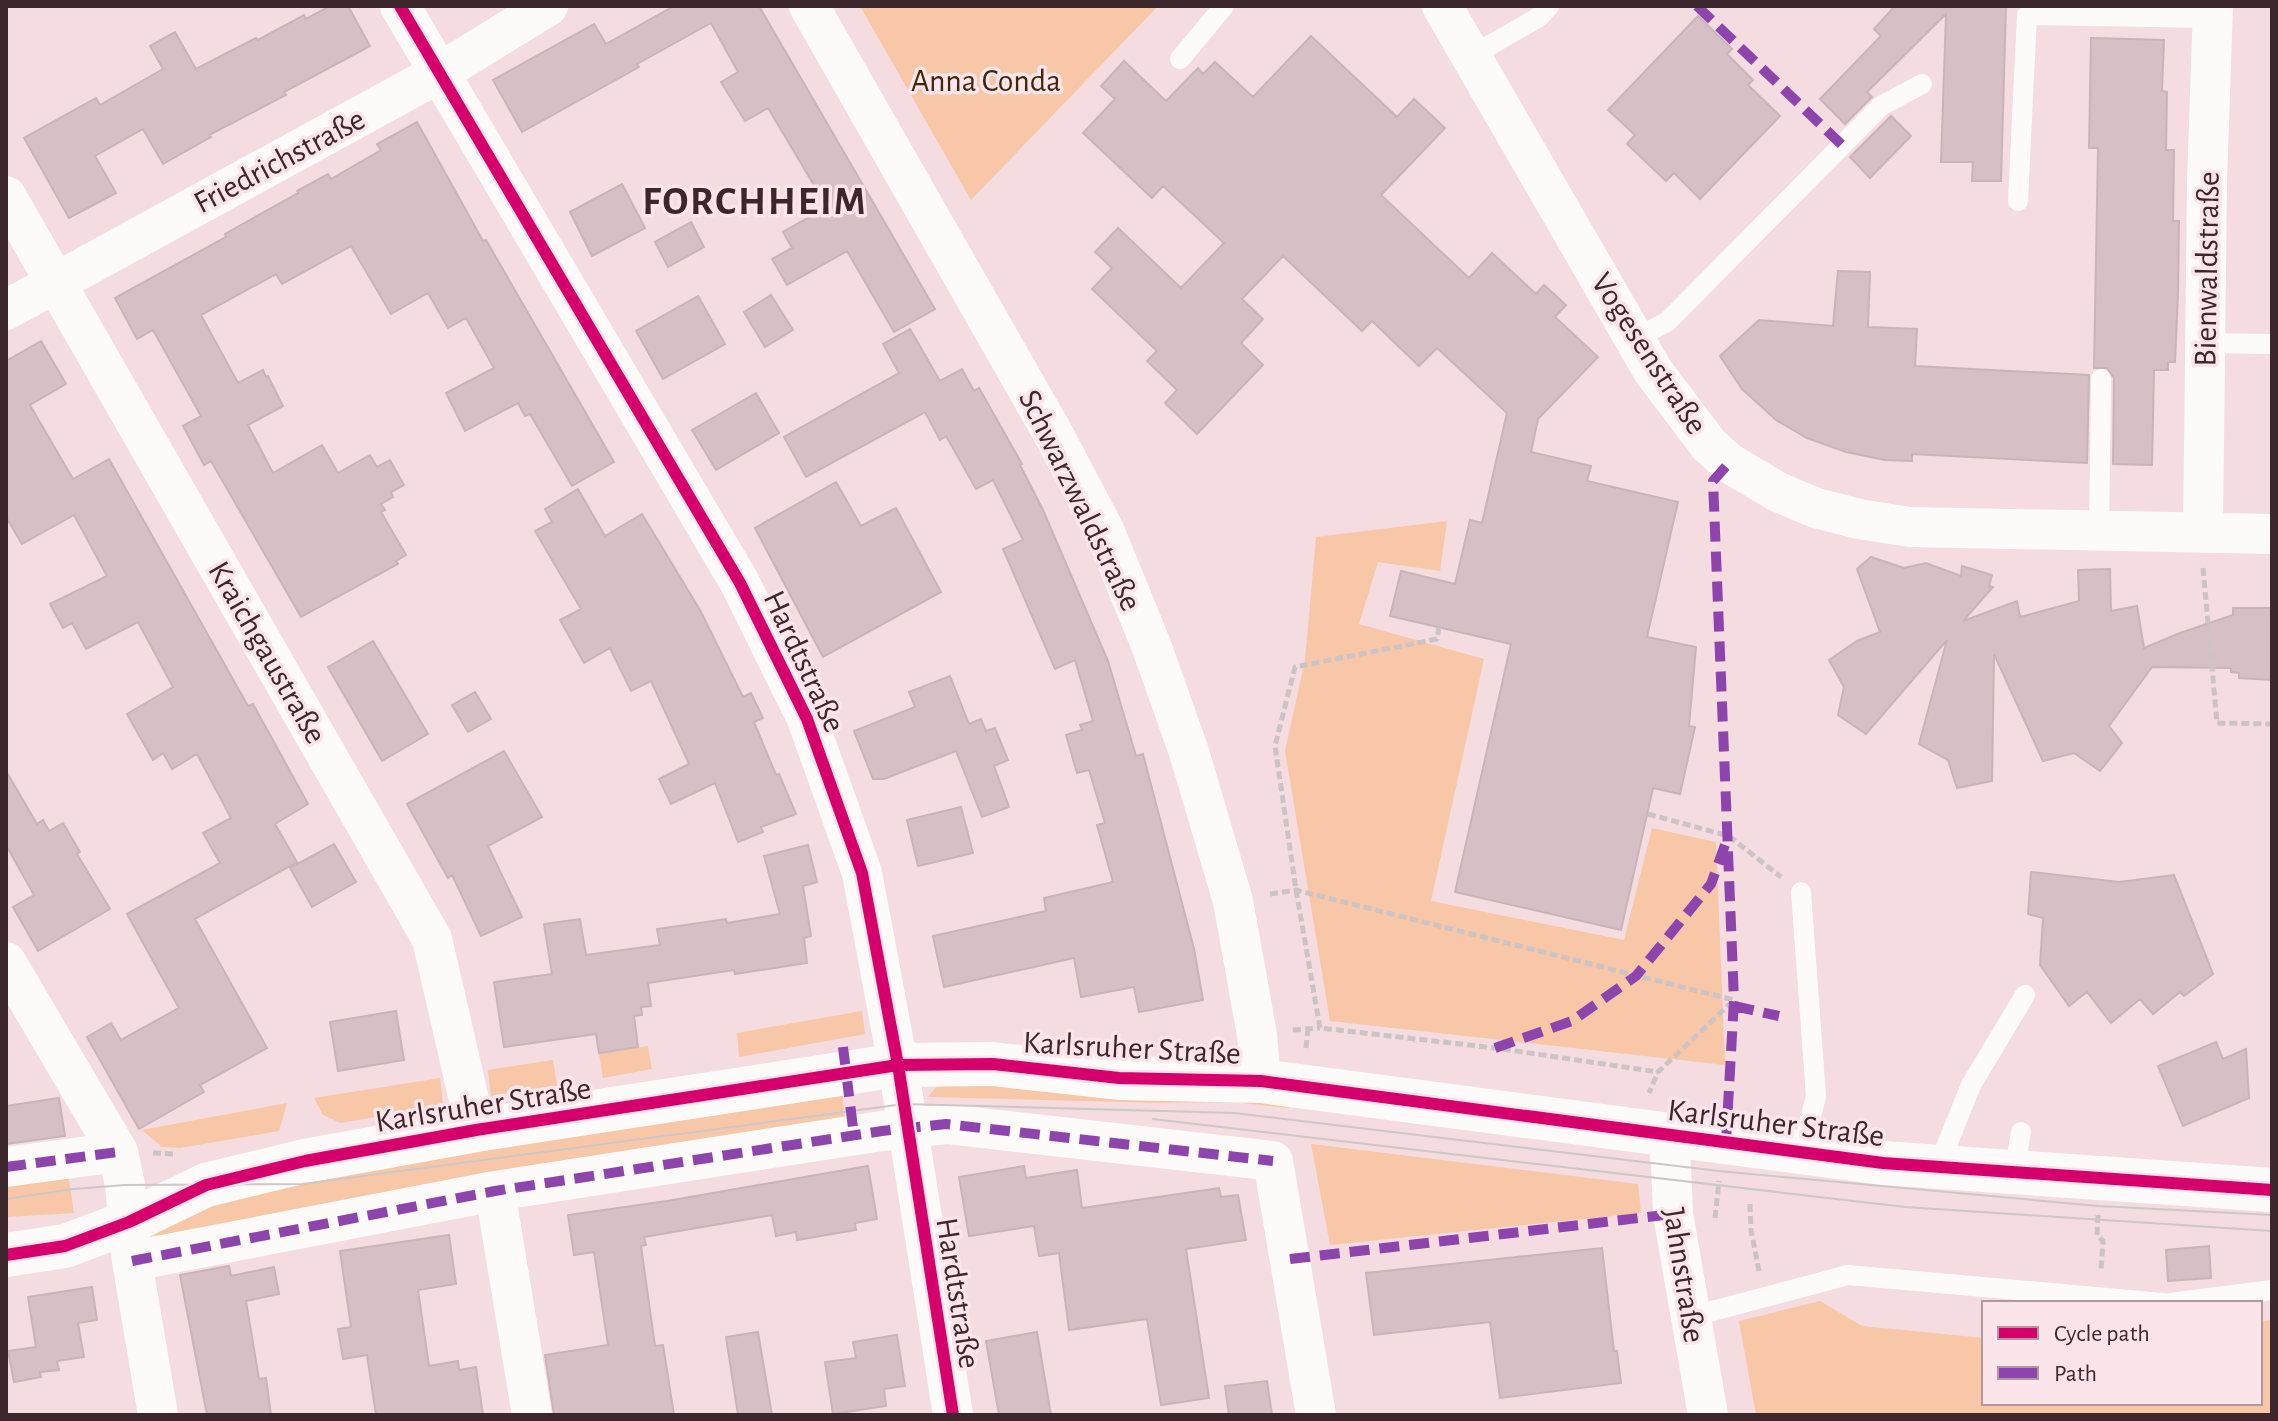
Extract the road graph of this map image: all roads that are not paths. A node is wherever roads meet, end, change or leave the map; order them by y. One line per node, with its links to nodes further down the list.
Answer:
1 (400, 6): 10 (street, Hardtstraße)
2 (548, 6): 10 (street, Friedrichstraße)
3 (809, 6): 27 (street, Schwarzwaldstraße)
4 (1224, 6): 9 (lane)
5 (1442, 6): 8 (street, Vogesenstraße)
6 (1549, 6): 8 (lane)
7 (2212, 12): 13 (lane); 17 (street, Bienwaldstraße)
8 (1473, 55): 16 (street, Vogesenstraße)
9 (1180, 59)
10 (439, 73): 14 (street, Friedrichstraße); 26 (street, Hardtstraße)
11 (1922, 84): 16 (lane)
12 (6, 196): 14 (street, Kraichgaustraße)
13 (2018, 201)
14 (55, 281): 15 (street, Friedrichstraße); 29 (street, Kraichgaustraße)
15 (6, 310)
16 (1634, 339): 20 (street, Vogesenstraße)
17 (2205, 343): 18 (lane); 21 (street, Bienwaldstraße)
18 (2272, 344)
19 (2101, 379): 20 (lane)
20 (2099, 530): 21 (street, Vogesenstraße)
21 (2201, 533): 22 (street, Vogesenstraße)
22 (2272, 534)
23 (1801, 892): 32 (lane)
24 (6, 962): 31 (street)
25 (2025, 995): 34 (lane)
26 (898, 1065): 27 (street, Karlsruher Straße); 28 (street, Hardtstraße); 29 (street, Karlsruher Straße)
27 (1261, 1081): 30 (street, Karlsruher Straße)
28 (906, 1129): 36 (street, Karlsruher Straße); 45 (street, Hardtstraße); 46 (street, Karlsruher Straße)
29 (476, 1130): 37 (street, Karlsruher Straße)
30 (1650, 1132): 32 (street, Karlsruher Straße); 42 (street, Jahnstraße)
31 (118, 1152): 33 (street); 37 (street)
32 (1802, 1152): 34 (street, Karlsruher Straße)
33 (6, 1167)
34 (1938, 1167): 35 (street, Karlsruher Straße)
35 (2272, 1190)
36 (495, 1191): 37 (street, Karlsruher Straße); 44 (street)
37 (130, 1241): 38 (street, Karlsruher Straße); 43 (street)
38 (6, 1255)
39 (2272, 1290): 41 (lane)
40 (2132, 1301): 42 (lane)
41 (2186, 1301)
42 (1690, 1317): 47 (street, Jahnstraße)
43 (158, 1415)
44 (532, 1415)
45 (953, 1415)
46 (1316, 1415)
47 (1708, 1415)

